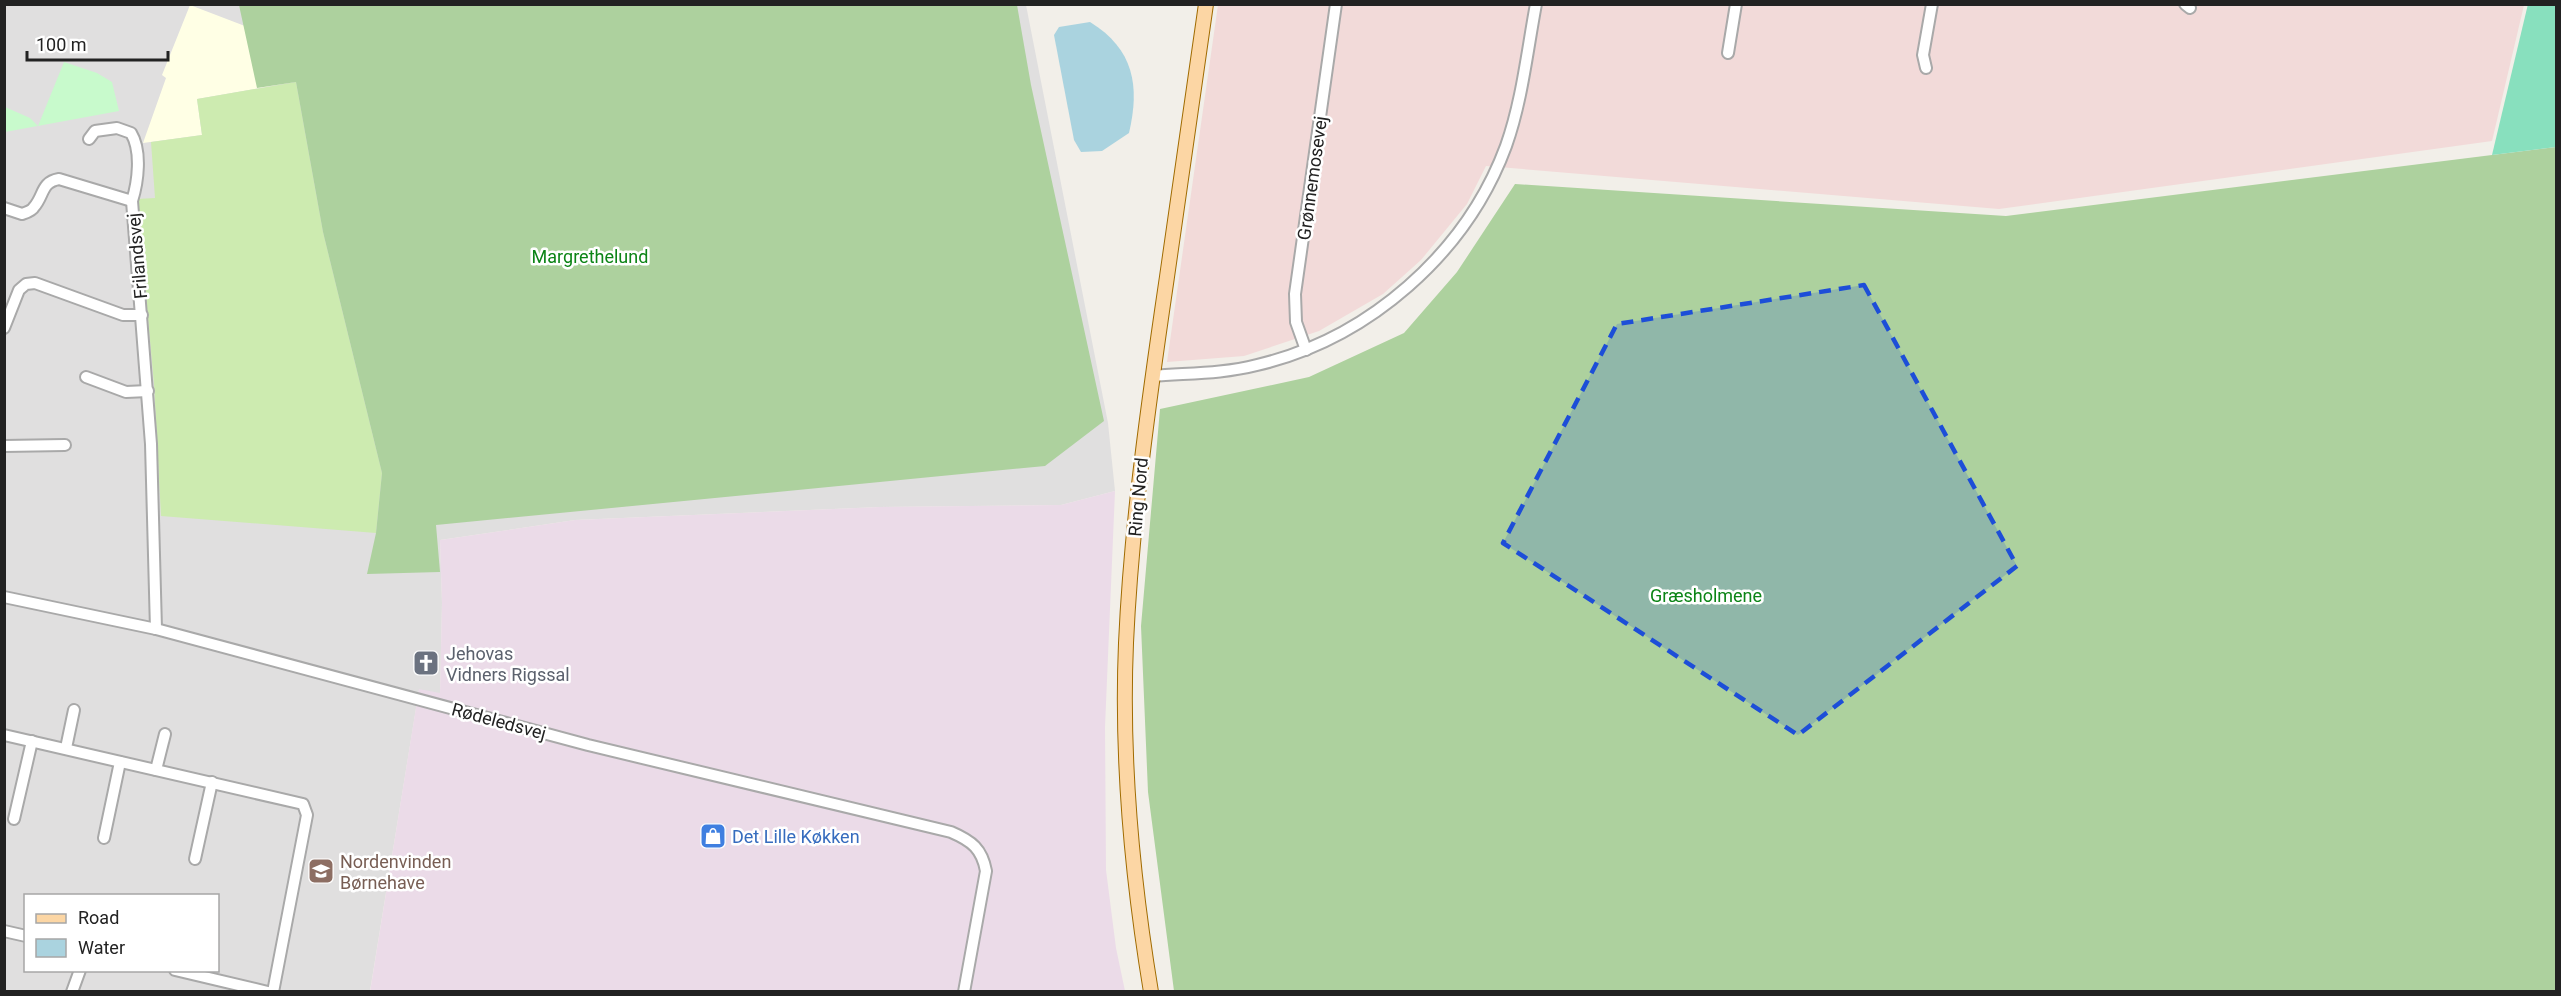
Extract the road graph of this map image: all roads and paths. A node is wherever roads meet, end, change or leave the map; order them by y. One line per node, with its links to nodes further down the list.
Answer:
1 (1206, 4): 14 (main road, Ring Nord)
2 (1336, 4): 13 (street, Grønnemosevej)
3 (1536, 4): 13 (street)
4 (1736, 4): 6 (street)
5 (1932, 4): 7 (street)
6 (1728, 52)
7 (1926, 68)
8 (89, 139): 9 (street, Frilandsvej)
9 (132, 201): 10 (street); 11 (street, Frilandsvej)
10 (4, 208)
11 (142, 315): 12 (street); 16 (street, Frilandsvej)
12 (4, 328)
13 (1306, 350): 14 (street)
14 (1153, 376): 40 (main road, Ring Nord)
15 (86, 377): 16 (street)
16 (148, 391): 20 (street, Frilandsvej)
17 (64, 445): 18 (street)
18 (4, 446)
19 (4, 597): 20 (street, Rødeledsvej)
20 (156, 629): 39 (street, Rødeledsvej)
21 (74, 710): 25 (street)
22 (165, 734): 27 (street)
23 (4, 735): 24 (street)
24 (32, 741): 25 (street); 29 (street)
25 (66, 748): 26 (street)
26 (120, 762): 27 (street); 30 (street)
27 (156, 770): 28 (street)
28 (212, 782): 31 (street); 38 (street)
29 (14, 819)
30 (104, 838)
31 (195, 859)
32 (4, 931): 33 (street)
33 (24, 936)
34 (79, 972): 36 (street)
35 (183, 972): 37 (street)
36 (72, 992)
37 (268, 992)
38 (273, 992)
39 (964, 992)
40 (1150, 992)

